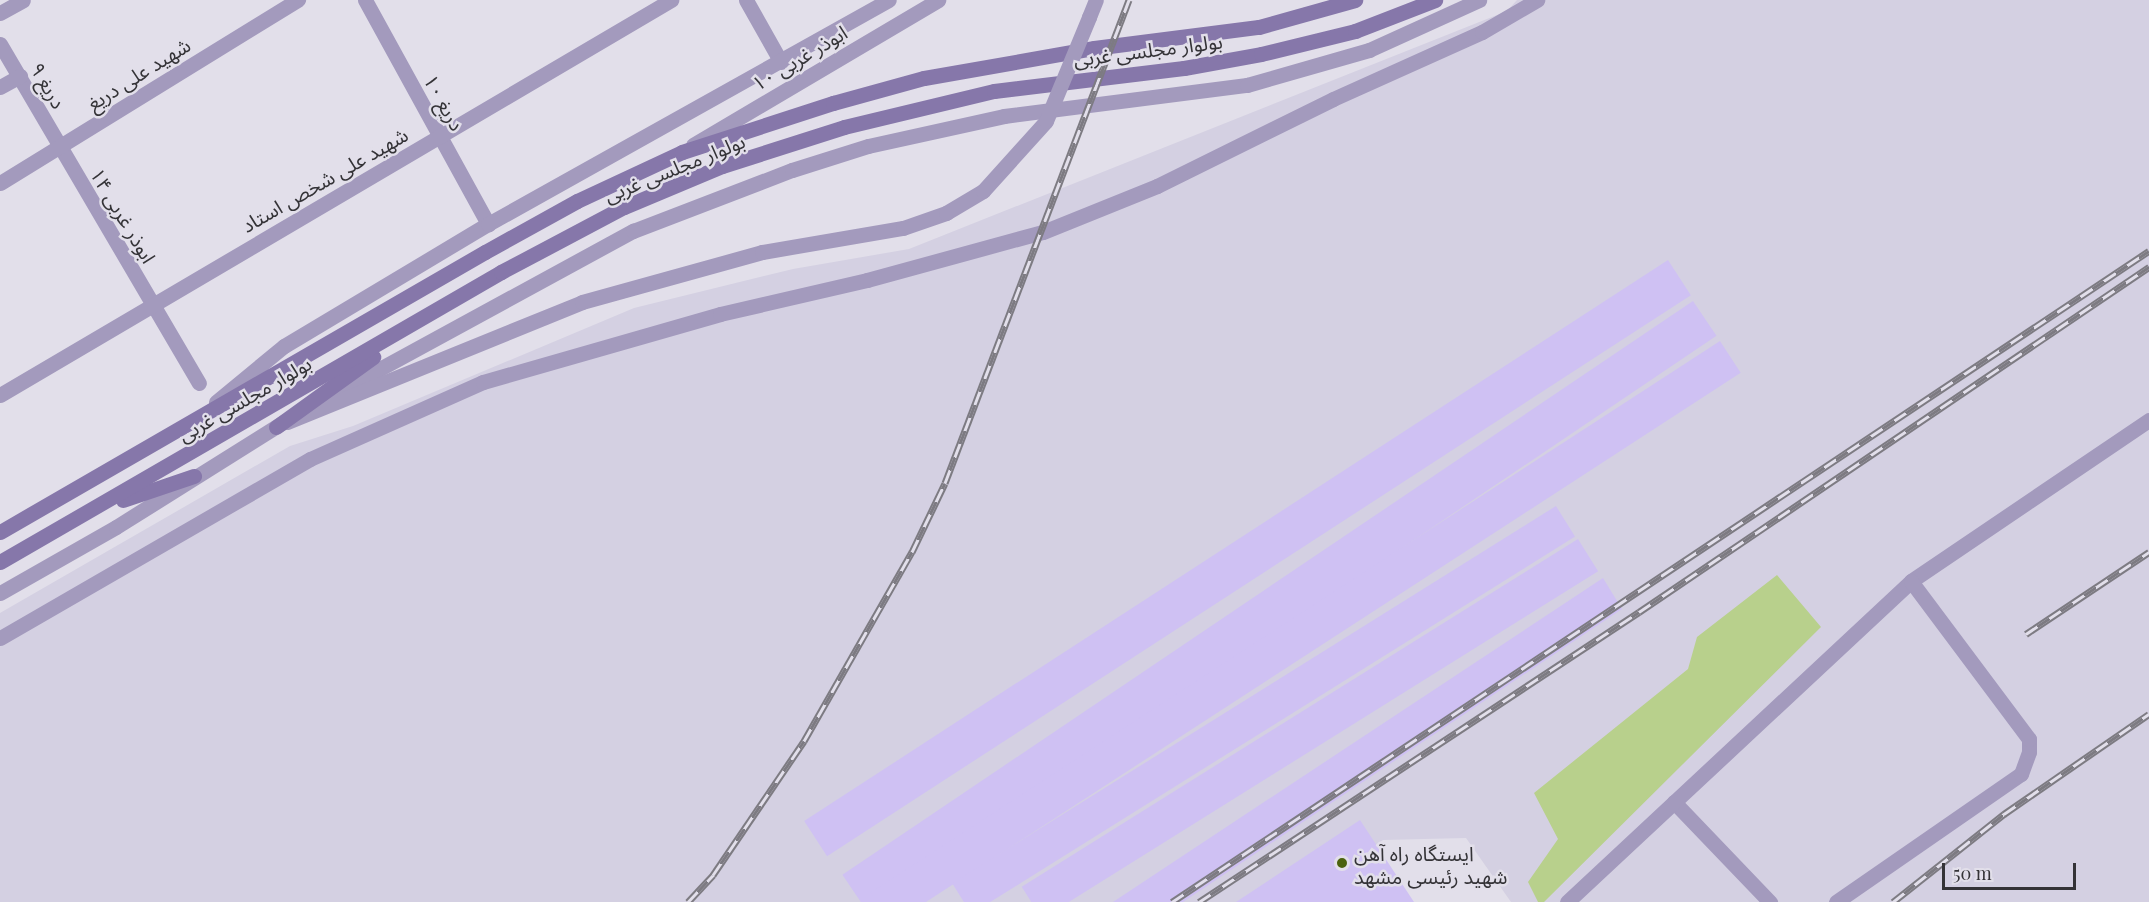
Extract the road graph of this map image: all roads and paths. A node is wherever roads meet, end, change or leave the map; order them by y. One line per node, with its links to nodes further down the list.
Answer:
1 (23, 0): 14 (street)
2 (298, 0): 20 (street, شهید علی دریغ)
3 (365, 0): 19 (street, دریغ ۱۰)
4 (671, 0): 19 (street, شهید علی شخص استاد)
5 (746, 0): 16 (street)
6 (890, 0): 13 (street)
7 (938, 0): 21 (street, ابوذر غربی ۱۰)
8 (1096, 0): 30 (street, bridge)
9 (1355, 0): 21 (main road, بولوار مجلسی غربی)
10 (1435, 0): 25 (main road, بولوار مجلسی غربی)
11 (1479, 0): 30 (street)
12 (1537, 0): 37 (street)
13 (868, 5): 16 (street)
14 (0, 13)
15 (0, 44): 17 (street, دریغ ۹)
16 (781, 63): 23 (street)
17 (20, 76): 18 (street); 20 (street, دریغ ۹)
18 (0, 87)
19 (440, 135): 23 (street, دریغ ۱۰); 24 (street, شهید علی شخص استاد)
20 (60, 147): 22 (street, شهید علی دریغ); 24 (street, ابوذر غربی ۱۴)
21 (682, 152): 28 (main road, بولوار مجلسی غربی)
22 (0, 183)
23 (488, 224): 28 (street)
24 (152, 304): 26 (street, ابوذر غربی ۱۴); 27 (street, شهید علی شخص استاد)
25 (446, 304): 30 (main road); 32 (main road, بولوار مجلسی غربی)
26 (199, 383)
27 (0, 395)
28 (198, 418): 33 (main road, بولوار مجلسی غربی)
29 (2149, 420): 35 (street)
30 (276, 427): 31 (street)
31 (194, 476): 32 (main road); 36 (street)
32 (95, 509): 34 (main road, بولوار مجلسی غربی)
33 (0, 532)
34 (0, 562)
35 (1911, 581): 38 (street); 41 (street)
36 (0, 593)
37 (0, 638)
38 (1674, 802): 39 (street); 40 (street)
39 (1567, 902)
40 (1770, 902)
41 (1836, 902)

